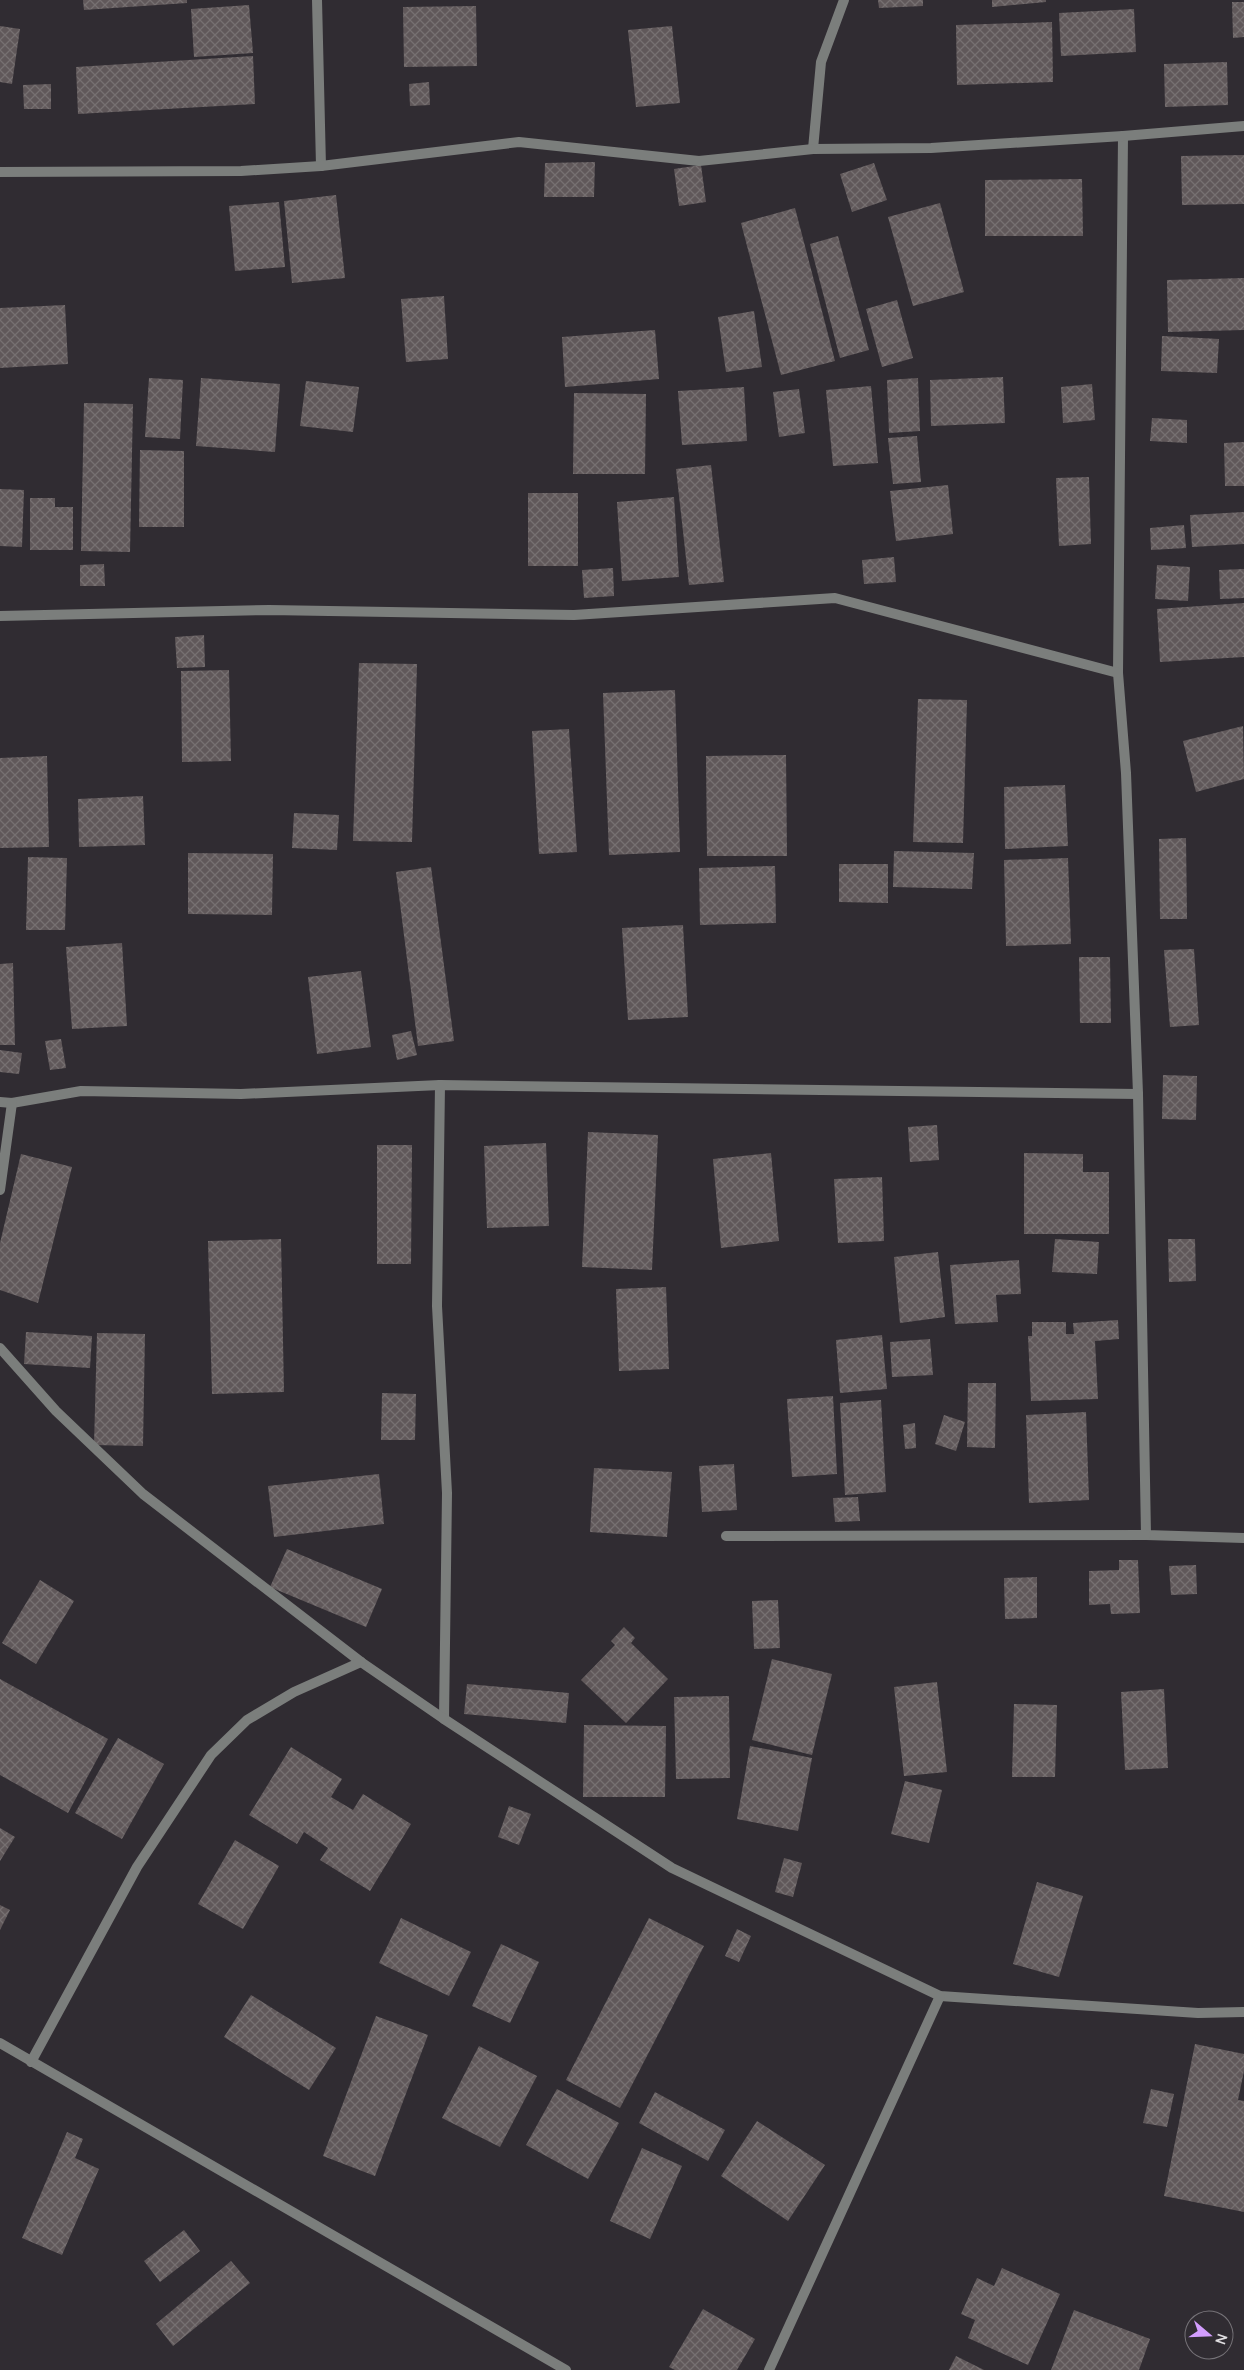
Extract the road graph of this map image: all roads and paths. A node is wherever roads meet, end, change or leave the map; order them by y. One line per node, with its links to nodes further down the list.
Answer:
1 (317, 0): 6 (street)
2 (844, 0): 5 (street)
3 (1244, 126): 4 (street)
4 (1123, 136): 5 (street); 9 (street)
5 (813, 149): 6 (street)
6 (321, 166): 7 (street)
7 (0, 172)
8 (0, 616): 9 (street)
9 (1118, 673): 11 (street)
10 (440, 1085): 11 (street); 13 (street); 20 (street)
11 (1138, 1094): 16 (street)
12 (0, 1102): 13 (street)
13 (12, 1102): 14 (street)
14 (0, 1190)
15 (0, 1348): 19 (street)
16 (1146, 1535): 17 (street); 18 (street)
17 (726, 1536)
18 (1244, 1538)
19 (361, 1662): 20 (street); 24 (street)
20 (444, 1719): 21 (street)
21 (940, 1996): 22 (street); 26 (street)
22 (1244, 2012)
23 (0, 2043): 24 (street)
24 (31, 2062): 25 (street)
25 (566, 2370)
26 (769, 2370)

